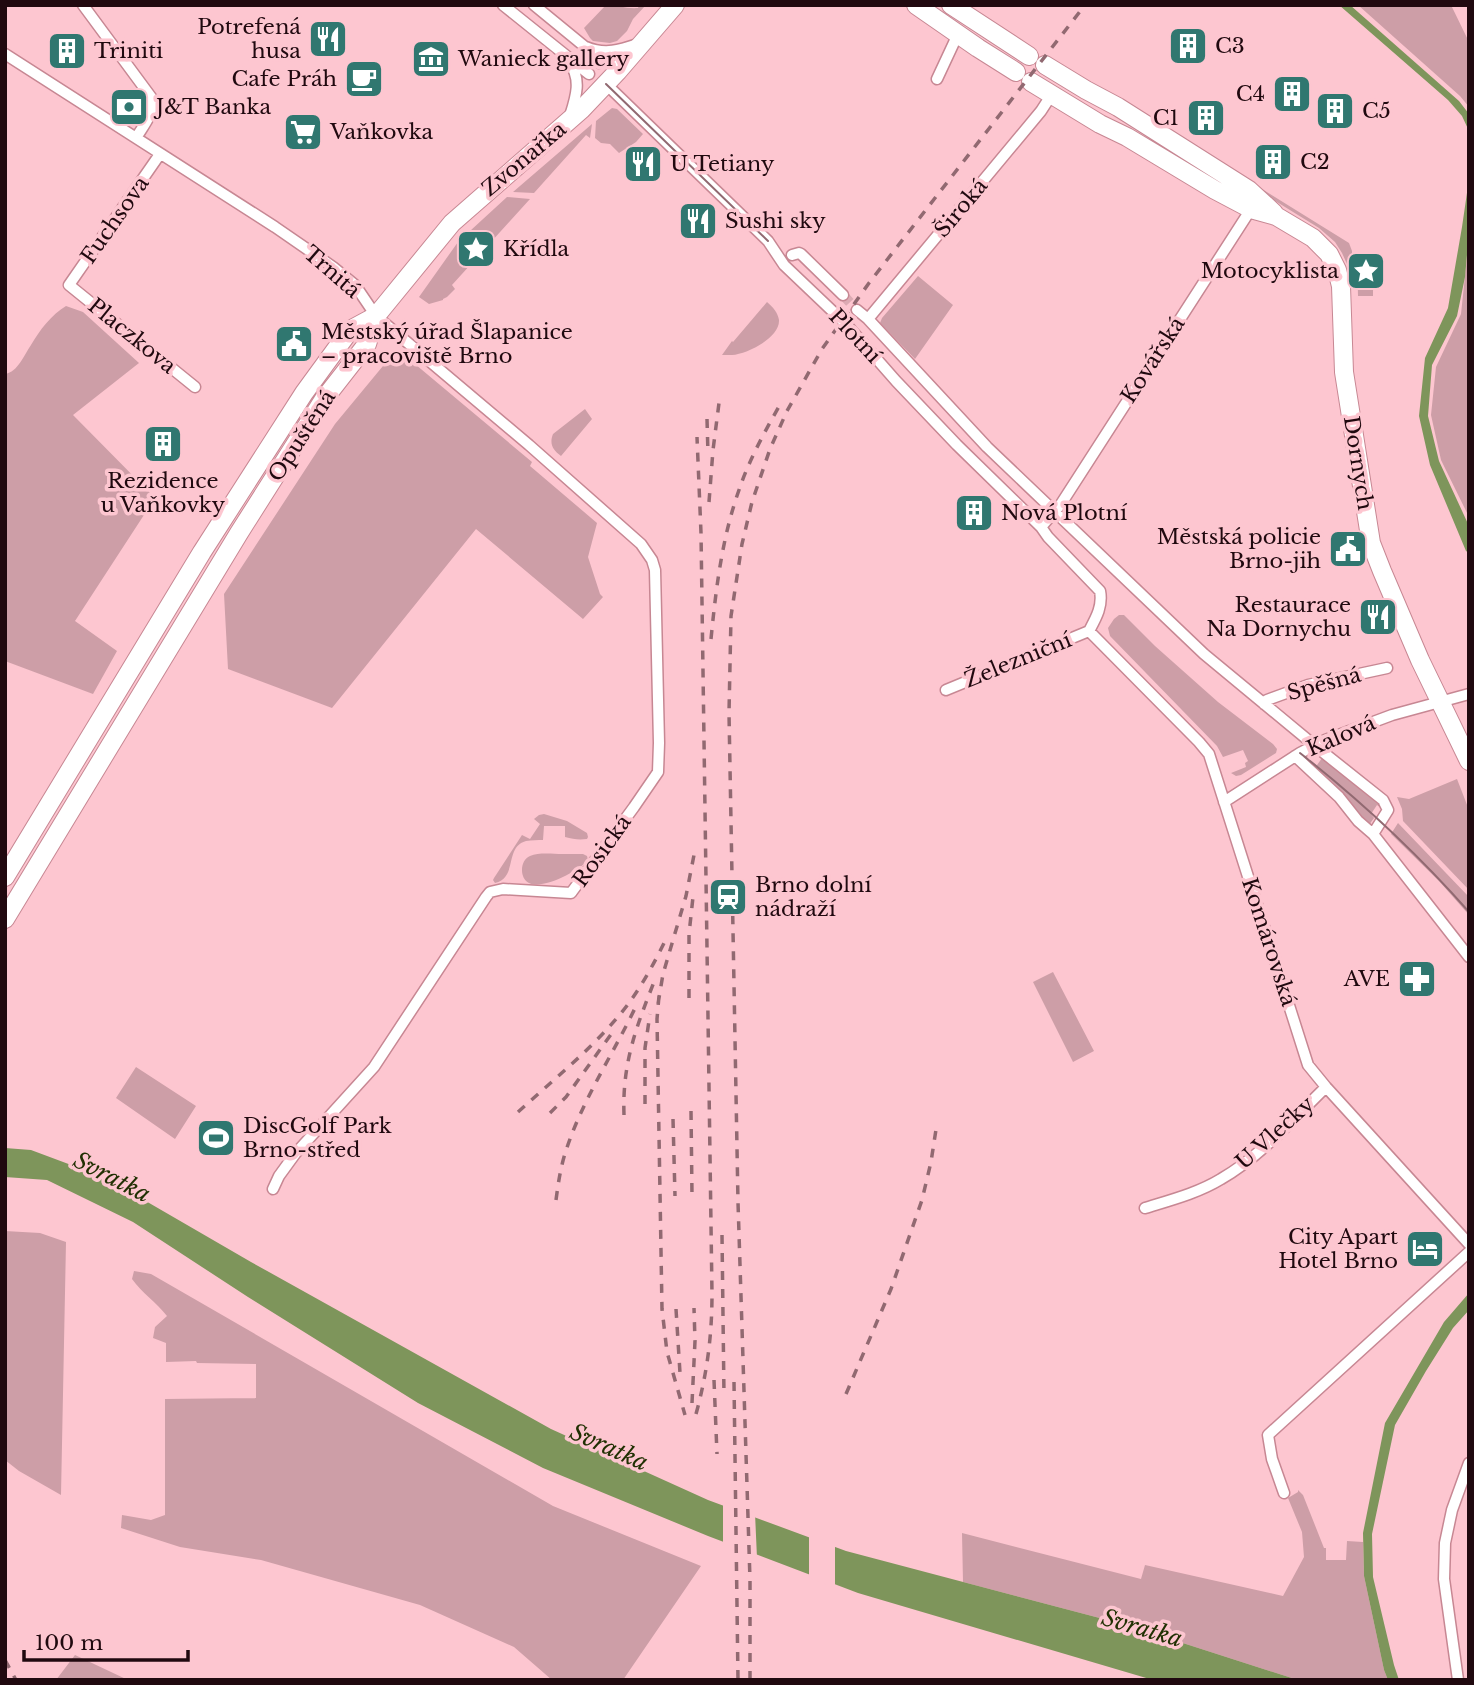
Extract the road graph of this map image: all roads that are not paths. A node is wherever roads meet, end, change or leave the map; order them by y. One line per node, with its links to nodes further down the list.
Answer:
1 (83, 5): 18 (street)
2 (503, 5): 11 (street)
3 (534, 5): 9 (street)
4 (675, 5): 8 (main road, Zvonařka)
5 (916, 5): 7 (main road, Dornych)
6 (951, 5): 21 (main road, Dornych)
7 (958, 34): 14 (street); 16 (main road, Dornych)
8 (641, 43): 9 (street); 15 (main road, Zvonařka)
9 (584, 46): 12 (street)
10 (5, 54): 18 (street, Trnitá)
11 (565, 57): 13 (street); 17 (street)
12 (599, 63)
13 (589, 74)
14 (937, 79)
15 (606, 84): 17 (main road, Zvonařka); 30 (street, Plotní)
16 (1052, 94): 20 (main road, Dornych); 27 (street, Široká)
17 (569, 122): 26 (main road, Zvonařka)
18 (136, 138): 19 (street, Trnitá)
19 (160, 154): 23 (street, Fuchsova); 26 (street, Trnitá)
20 (1251, 209): 21 (main road, Dornych); 29 (street, Kovářská)
21 (1276, 216): 37 (main road, Dornych)
22 (792, 255): 24 (street, Plotní)
23 (69, 285): 28 (street, Placzkova)
24 (843, 295)
25 (857, 310): 27 (street, Plotní)
26 (376, 316): 31 (street, Trnitá); 44 (main road, Opuštěná); 45 (main road, Opuštěná)
27 (868, 318): 29 (street, Plotní)
28 (195, 387)
29 (1056, 512): 30 (street, Kovářská); 38 (street, Plotní)
30 (1041, 527): 32 (street, Plotní)
31 (636, 540): 48 (street, Rosická)
32 (1100, 591): 33 (street, Železniční)
33 (1089, 631): 35 (street, Železniční); 42 (street, Komárovská)
34 (1387, 668): 38 (street, Spěšná)
35 (946, 690)
36 (1469, 694): 37 (street, Kalová)
37 (1441, 702): 39 (street, Kalová); 41 (main road, Dornych)
38 (1264, 704): 39 (street, Plotní)
39 (1314, 745): 40 (street, Kalová); 43 (street, Plotní)
40 (1295, 756): 42 (street, Kalová); 43 (street)
41 (1469, 761)
42 (1224, 802): 47 (street, Komárovská)
43 (1373, 835): 46 (street)
44 (5, 877)
45 (5, 919)
46 (1469, 957)
47 (1326, 1087): 49 (street, U Vlečky); 50 (street, Komárovská)
48 (273, 1189)
49 (1145, 1208)
50 (1469, 1244)
51 (1467, 1258): 53 (street)
52 (1469, 1463): 54 (street)
53 (1284, 1493)
54 (1458, 1680)

